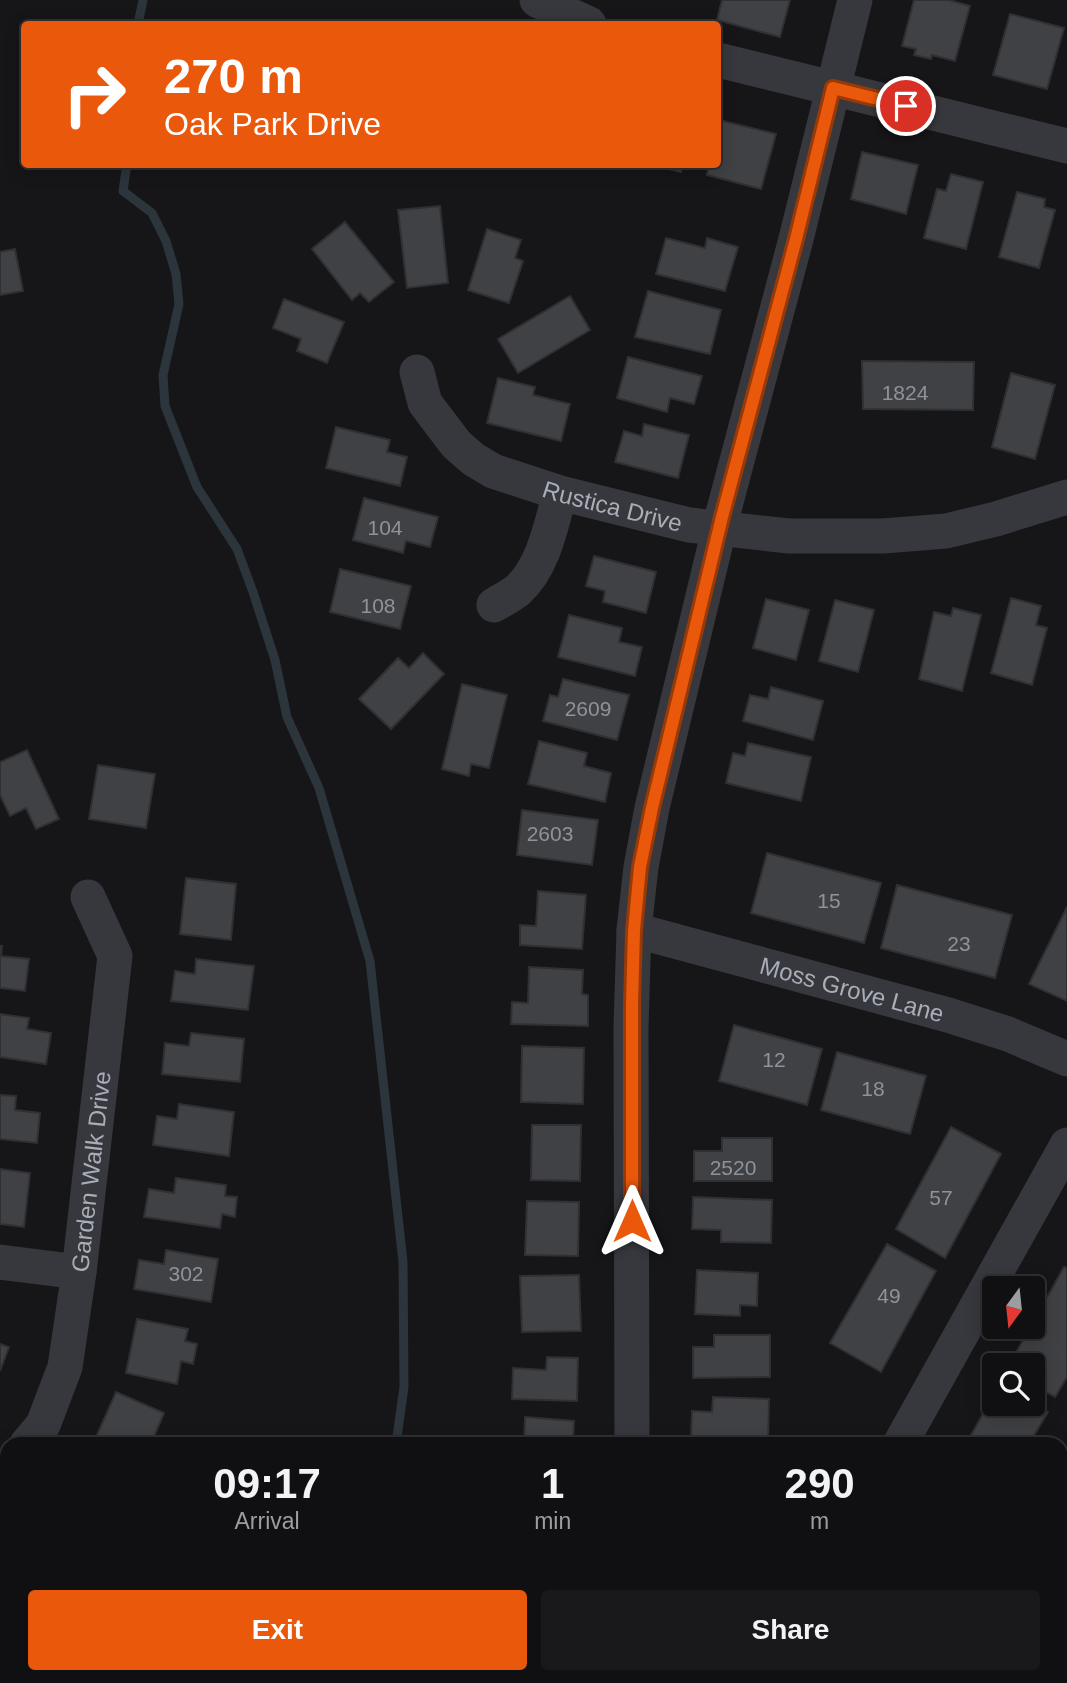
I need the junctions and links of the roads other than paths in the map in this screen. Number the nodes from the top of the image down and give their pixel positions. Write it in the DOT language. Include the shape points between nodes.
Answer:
graph roads {
  1 [pos="537,0"];
  2 [pos="855,0"];
  3 [pos="582,21"];
  4 [pos="721,61"];
  5 [pos="833,88"];
  6 [pos="1067,146"];
  7 [pos="417,372"];
  8 [pos="560,493"];
  9 [pos="1067,497"];
  10 [pos="719,529"];
  11 [pos="494,605"];
  12 [pos="88,897"];
  13 [pos="634,930"];
  14 [pos="1067,1059"];
  15 [pos="1067,1145"];
  16 [pos="0,1262"];
  17 [pos="79,1272"];
  18 [pos="33,1437"];
  19 [pos="632,1437"];
  20 [pos="904,1437"];
  1 -- 3 [label="street"];
  2 -- 5 [label="street"];
  4 -- 5 [label="street"];
  5 -- 6 [label="street"];
  5 -- 10 [label="street"];
  7 -- 8 [label="street, Rustica Drive" via="425,403 473,459 493,471"];
  8 -- 10 [label="street, Rustica Drive"];
  8 -- 11 [label="street" via="532,572 518,589"];
  9 -- 10 [label="street, Rustica Drive" via="946,531 831,537"];
  10 -- 13 [label="street" via="652,808"];
  12 -- 17 [label="street, Garden Walk Drive" via="115,956"];
  13 -- 14 [label="street, Moss Grove Lane" via="948,1015"];
  13 -- 19 [label="street"];
  15 -- 20 [label="street"];
  16 -- 17 [label="street"];
  17 -- 18 [label="street, Garden Walk Drive" via="65,1367 43,1424"];
}
